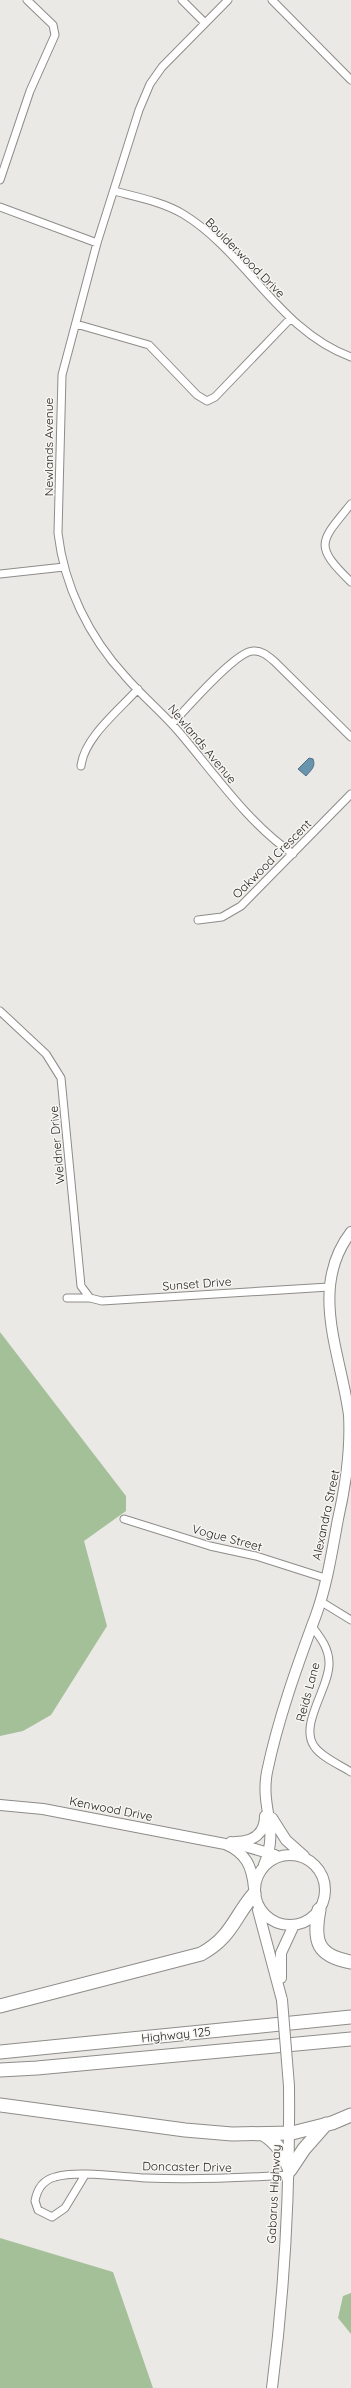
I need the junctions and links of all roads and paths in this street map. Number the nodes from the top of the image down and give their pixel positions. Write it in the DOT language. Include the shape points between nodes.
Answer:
graph roads {
  1 [pos="28,0"];
  2 [pos="182,0"];
  3 [pos="228,0"];
  4 [pos="272,0"];
  5 [pos="205,23"];
  6 [pos="351,80"];
  7 [pos="0,180"];
  8 [pos="114,191"];
  9 [pos="0,207"];
  10 [pos="98,243"];
  11 [pos="290,319"];
  12 [pos="76,324"];
  13 [pos="351,358"];
  14 [pos="351,504"];
  15 [pos="64,567"];
  16 [pos="0,574"];
  17 [pos="351,582"];
  18 [pos="138,690"];
  19 [pos="172,724"];
  20 [pos="351,737"];
  21 [pos="80,766"];
  22 [pos="351,794"];
  23 [pos="293,854"];
  24 [pos="198,920"];
  25 [pos="0,1011"];
  26 [pos="351,1232"];
  27 [pos="329,1287"];
  28 [pos="67,1298"];
  29 [pos="90,1298"];
  30 [pos="351,1465"];
  31 [pos="124,1519"];
  32 [pos="325,1578"];
  33 [pos="320,1601"];
  34 [pos="351,1620"];
  35 [pos="311,1625"];
  36 [pos="351,1772"];
  37 [pos="266,1802"];
  38 [pos="0,1805"];
  39 [pos="217,1842"];
  40 [pos="230,1842"];
  41 [pos="269,1855"];
  42 [pos="280,1856"];
  43 [pos="310,1861"];
  44 [pos="264,1865"];
  45 [pos="255,1894"];
  46 [pos="319,1910"];
  47 [pos="294,1925"];
  48 [pos="351,1962"];
  49 [pos="282,2000"];
  50 [pos="0,2006"];
  51 [pos="351,2017"];
  52 [pos="351,2040"];
  53 [pos="0,2052"];
  54 [pos="0,2070"];
  55 [pos="0,2105"];
  56 [pos="351,2114"];
  57 [pos="326,2124"];
  58 [pos="263,2134"];
  59 [pos="289,2134"];
  60 [pos="290,2172"];
  61 [pos="85,2175"];
  62 [pos="272,2388"];
  1 -- 7 [label="street" via="51,23 55,35 30,91"];
  2 -- 5 [label="street"];
  3 -- 5 [label="street, Newlands Avenue"];
  4 -- 6 [label="street"];
  5 -- 8 [label="street, Newlands Avenue" via="162,67 150,84 139,110"];
  8 -- 10 [label="street, Newlands Avenue"];
  8 -- 11 [label="street, Boulderwood Drive" via="153,202 189,218 213,238"];
  9 -- 10 [label="street"];
  10 -- 12 [label="street, Newlands Avenue"];
  11 -- 12 [label="street" via="215,397 207,401 197,395 146,344"];
  11 -- 13 [label="street, Boulderwood Drive" via="323,344"];
  12 -- 15 [label="street, Newlands Avenue" via="66,358 61,390 58,533"];
  14 -- 17 [label="street" via="325,538 324,546 328,558"];
  15 -- 16 [label="street"];
  15 -- 18 [label="street, Newlands Avenue" via="75,599 93,633 113,663"];
  18 -- 19 [label="street, Newlands Avenue"];
  18 -- 21 [label="street" via="92,739 84,751"];
  19 -- 20 [label="street" via="233,661 253,650 274,661"];
  19 -- 23 [label="street, Newlands Avenue" via="222,786"];
  22 -- 23 [label="street, Oakwood Crescent"];
  23 -- 24 [label="street, Oakwood Crescent" via="235,911"];
  25 -- 29 [label="street, Weidner Drive" via="46,1054 61,1078 81,1286"];
  26 -- 27 [label="main road, Alexandra Street" via="334,1261"];
  27 -- 29 [label="street, Sunset Drive" via="102,1301"];
  27 -- 30 [label="main road, Alexandra Street" via="331,1324 349,1416"];
  28 -- 29 [label="street, Sunset Drive"];
  30 -- 32 [label="main road, Alexandra Street"];
  31 -- 32 [label="street, Vogue Street"];
  32 -- 33 [label="main road, Alexandra Street"];
  33 -- 34 [label="street"];
  33 -- 35 [label="main road, Alexandra Street"];
  35 -- 36 [label="street, Reids Lane" via="323,1641 329,1663 310,1724 311,1740 317,1750"];
  35 -- 37 [label="main road, Alexandra Street" via="268,1767"];
  37 -- 40 [label="main road" via="262,1831 247,1841"];
  37 -- 41 [label="main road, Alexandra Street" via="272,1837"];
  37 -- 43 [label="main road, Alexandra Street" via="286,1840"];
  38 -- 39 [label="main road, Kenwood Drive" via="43,1810"];
  39 -- 40 [label="main road, Kenwood Drive"];
  39 -- 45 [label="main road, Kenwood Drive" via="233,1848 246,1858 253,1871"];
  40 -- 41 [label="main road, Kenwood Drive"];
  41 -- 42 [label="main road, Kenwood Drive"];
  41 -- 44 [label="main road, Alexandra Street"];
  42 -- 43 [label="main road" via="293,1855"];
  42 -- 44 [label="main road"];
  43 -- 46 [label="main road" via="319,1870 324,1881 325,1893"];
  44 -- 45 [label="main road" via="257,1876"];
  45 -- 47 [label="main road" via="261,1911 270,1920 281,1925"];
  45 -- 49 [label="main road, Gabarus Highway"];
  45 -- 50 [label="highway" via="247,1902 231,1930 217,1944 201,1954"];
  46 -- 47 [label="main road" via="305,1922"];
  46 -- 48 [label="highway" via="316,1933 320,1947 330,1956"];
  47 -- 49 [label="main road, Gabarus Highway" via="281,1953"];
  49 -- 59 [label="main road, Gabarus Highway, bridge" via="289,2086"];
  51 -- 53 [label="highway, Highway 125"];
  52 -- 54 [label="highway, Highway 125"];
  55 -- 58 [label="highway" via="185,2130"];
  56 -- 57 [label="highway"];
  57 -- 59 [label="highway"];
  57 -- 60 [label="highway" via="304,2149"];
  58 -- 59 [label="highway"];
  58 -- 60 [label="highway" via="282,2149"];
  59 -- 60 [label="main road, Gabarus Highway"];
  60 -- 61 [label="street, Doncaster Drive" via="207,2180"];
  60 -- 62 [label="main road, Gabarus Highway" via="280,2325"];
  61 -- 61 [label="street, Doncaster Drive" via="60,2176 44,2182 36,2197 38,2210 52,2217 60,2213"];
}
